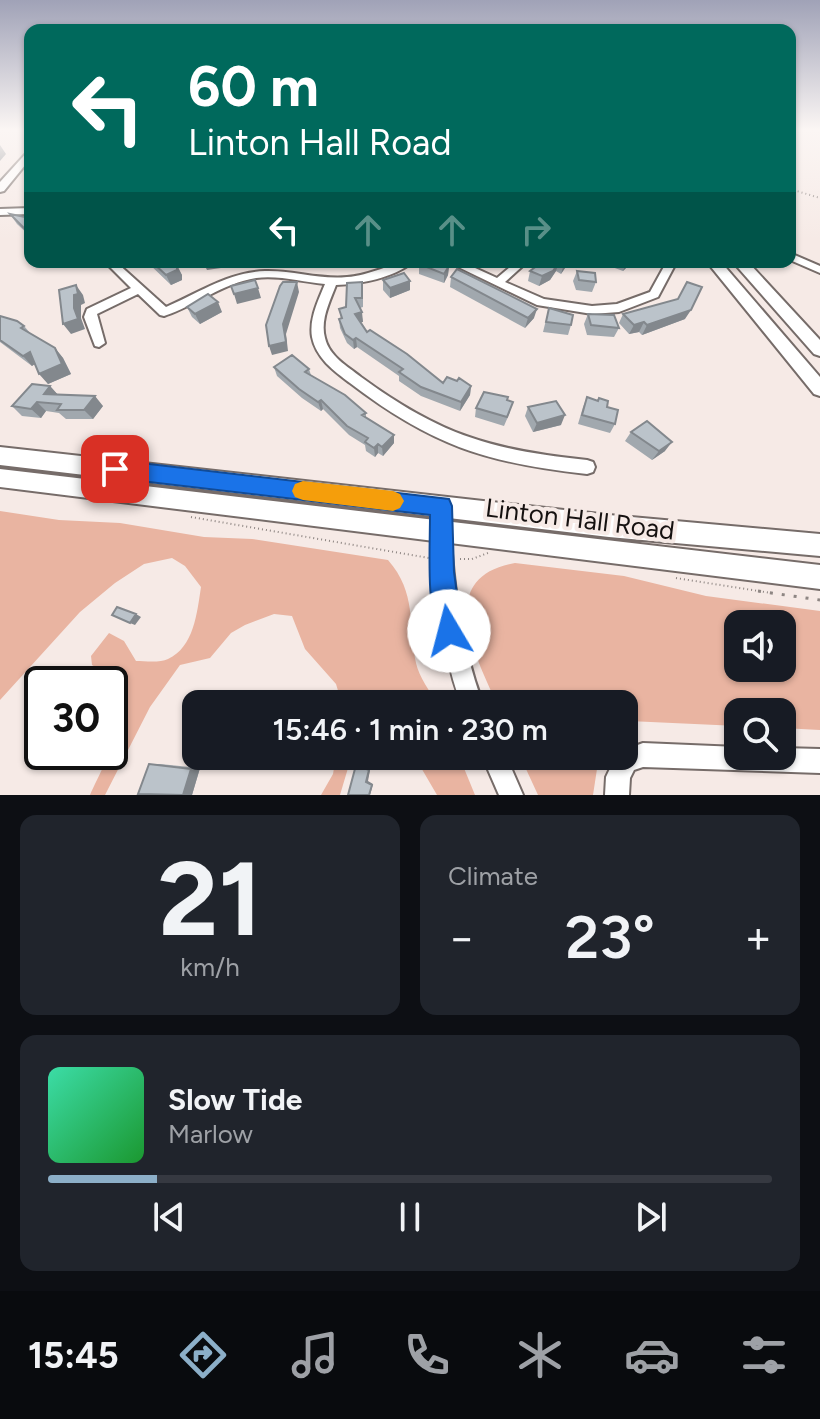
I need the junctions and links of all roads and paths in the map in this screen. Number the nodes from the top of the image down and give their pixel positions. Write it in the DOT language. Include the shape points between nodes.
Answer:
graph roads {
  1 [pos="19,166"];
  2 [pos="0,189"];
  3 [pos="796,191"];
  4 [pos="820,198"];
  5 [pos="24,211"];
  6 [pos="0,212"];
  7 [pos="796,259"];
  8 [pos="116,268"];
  9 [pos="250,268"];
  10 [pos="394,268"];
  11 [pos="466,268"];
  12 [pos="515,268"];
  13 [pos="668,268"];
  14 [pos="719,268"];
  15 [pos="745,268"];
  16 [pos="820,270"];
  17 [pos="252,276"];
  18 [pos="331,282"];
  19 [pos="498,282"];
  20 [pos="138,289"];
  21 [pos="99,343"];
  22 [pos="820,350"];
  23 [pos="820,389"];
  24 [pos="0,456"];
  25 [pos="587,467"];
  26 [pos="0,478"];
  27 [pos="441,506"];
  28 [pos="185,516"];
  29 [pos="442,531"];
  30 [pos="820,545"];
  31 [pos="414,557"];
  32 [pos="820,577"];
  33 [pos="467,690"];
  34 [pos="820,761"];
  35 [pos="500,770"];
  36 [pos="511,795"];
  37 [pos="617,795"];
  1 -- 2 [label="main road"];
  3 -- 4 [label="path"];
  5 -- 6 [label="street"];
  7 -- 16 [label="street"];
  8 -- 20 [label="street"];
  9 -- 17 [label="street"];
  10 -- 18 [label="street"];
  11 -- 19 [label="street"];
  12 -- 19 [label="street"];
  13 -- 19 [label="street" via="654,294 619,308 541,302"];
  14 -- 23 [label="main road"];
  15 -- 22 [label="main road"];
  17 -- 18 [label="street"];
  17 -- 20 [label="street" via="164,312"];
  18 -- 25 [label="street" via="319,317 318,338 326,357 390,406 477,450"];
  20 -- 21 [label="street" via="91,312"];
  24 -- 27 [label="main road, Linton Hall Road"];
  26 -- 29 [label="main road, Linton Hall Road"];
  27 -- 29 [label="street"];
  27 -- 30 [label="main road, Linton Hall Road"];
  28 -- 31 [label="path"];
  29 -- 32 [label="main road, Linton Hall Road"];
  29 -- 33 [label="street" via="446,614"];
  34 -- 37 [label="street" via="643,755 626,761"];
  35 -- 36 [label="street"];
}
